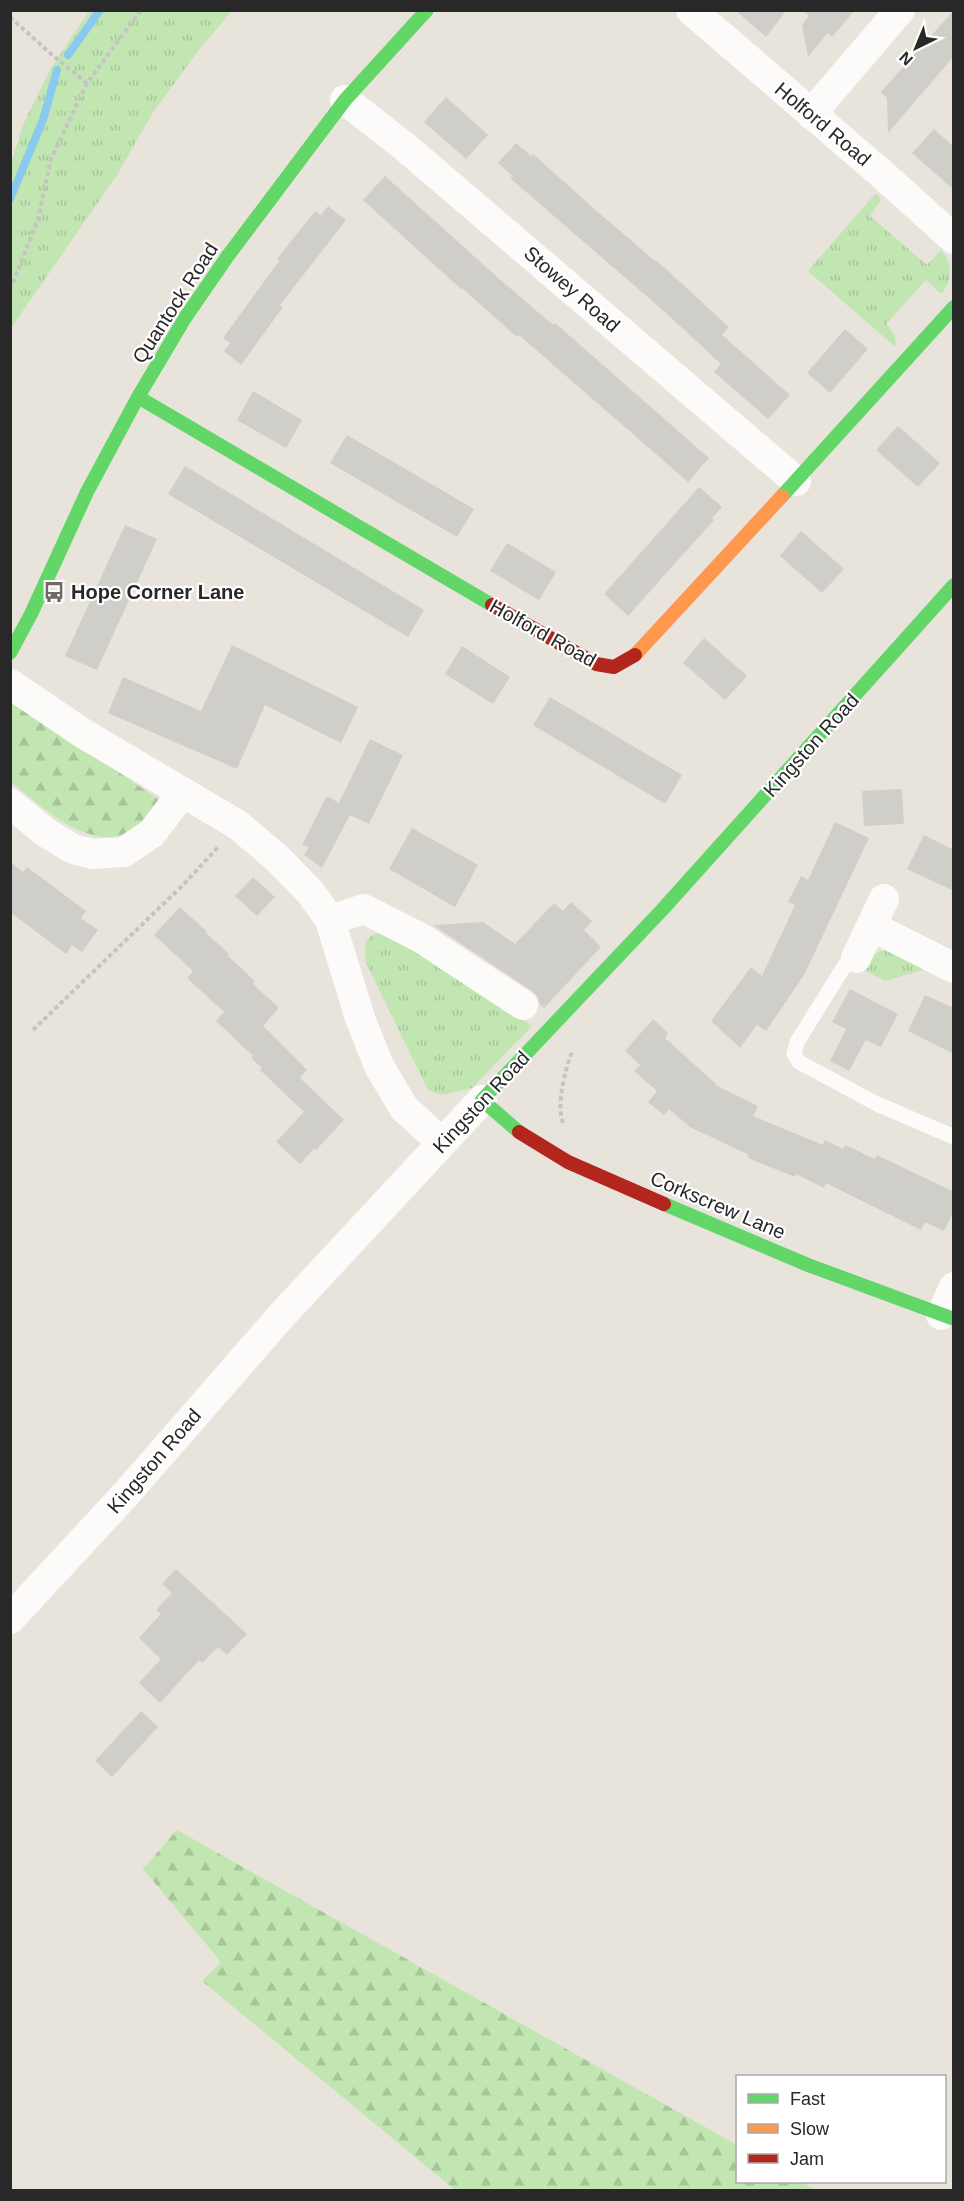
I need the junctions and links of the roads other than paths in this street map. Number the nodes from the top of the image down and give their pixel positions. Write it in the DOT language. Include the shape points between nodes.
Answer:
graph roads {
  1 [pos="427,10"];
  2 [pos="691,10"];
  3 [pos="900,10"];
  4 [pos="345,100"];
  5 [pos="811,114"];
  6 [pos="954,239"];
  7 [pos="954,307"];
  8 [pos="138,397"];
  9 [pos="796,481"];
  10 [pos="954,585"];
  11 [pos="10,653"];
  12 [pos="10,684"];
  13 [pos="183,792"];
  14 [pos="10,803"];
  15 [pos="884,899"];
  16 [pos="330,920"];
  17 [pos="871,926"];
  18 [pos="856,958"];
  19 [pos="954,968"];
  20 [pos="523,1005"];
  21 [pos="482,1100"];
  22 [pos="954,1137"];
  23 [pos="442,1143"];
  24 [pos="954,1287"];
  25 [pos="947,1317"];
  26 [pos="10,1619"];
  1 -- 4 [label="street, Quantock Road"];
  2 -- 5 [label="street, Holford Road"];
  3 -- 5 [label="street"];
  4 -- 8 [label="street, Quantock Road" via="221,266"];
  4 -- 9 [label="street, Stowey Road"];
  5 -- 6 [label="street, Holford Road"];
  7 -- 9 [label="street, Holford Road"];
  8 -- 9 [label="street, Holford Road" via="567,649 596,664 614,667 633,658"];
  8 -- 11 [label="street, Quantock Road" via="87,492"];
  10 -- 21 [label="street, Kingston Road" via="779,781"];
  12 -- 13 [label="street" via="84,734"];
  13 -- 14 [label="street" via="152,833 124,852 93,854 73,849 45,832"];
  13 -- 16 [label="street" via="238,825 278,859 311,893"];
  15 -- 17 [label="street"];
  16 -- 20 [label="street" via="364,909 421,938"];
  16 -- 23 [label="street" via="379,1066 404,1108"];
  17 -- 18 [label="street"];
  17 -- 19 [label="street"];
  18 -- 22 [label="lane" via="845,965 797,1042 794,1054 800,1062 877,1104"];
  21 -- 23 [label="street, Kingston Road"];
  21 -- 25 [label="street, Corkscrew Lane" via="528,1140 586,1170 797,1260"];
  23 -- 26 [label="street, Kingston Road" via="282,1314 125,1495"];
  24 -- 25 [label="street"];
}
